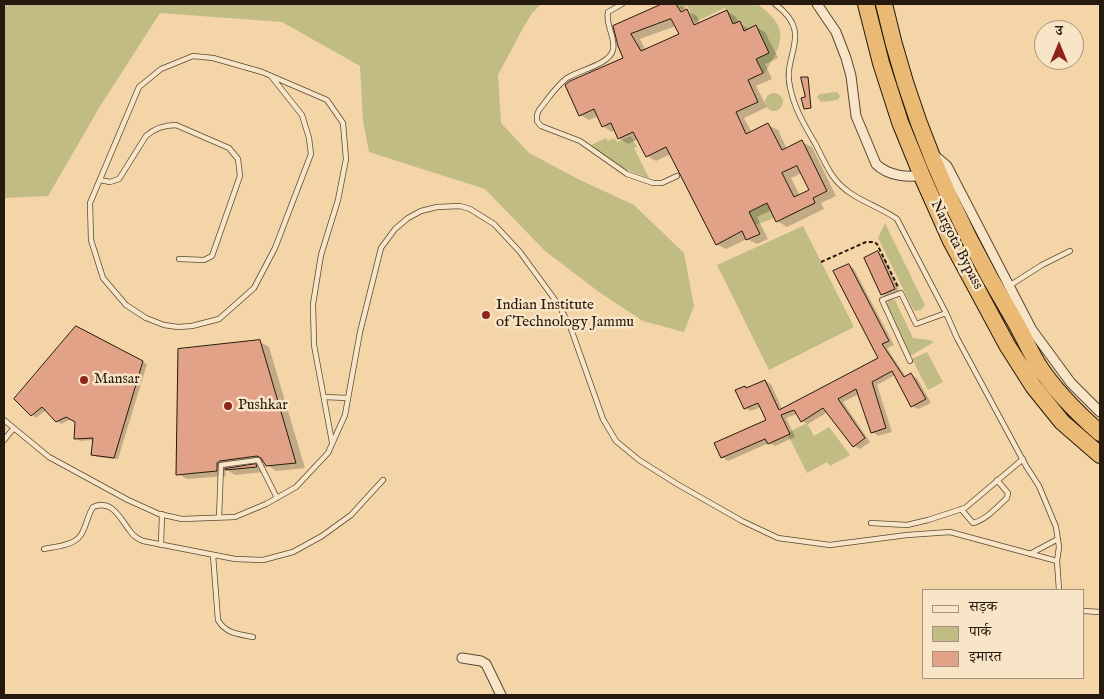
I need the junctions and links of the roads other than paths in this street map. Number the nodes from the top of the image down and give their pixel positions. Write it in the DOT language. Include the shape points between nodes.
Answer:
graph roads {
  1 [pos="622,4"];
  2 [pos="774,4"];
  3 [pos="817,4"];
  4 [pos="866,4"];
  5 [pos="884,4"];
  6 [pos="271,76"];
  7 [pos="921,146"];
  8 [pos="929,174"];
  9 [pos="676,176"];
  10 [pos="100,180"];
  11 [pos="1070,251"];
  12 [pos="180,259"];
  13 [pos="1009,286"];
  14 [pos="946,313"];
  15 [pos="910,361"];
  16 [pos="324,397"];
  17 [pos="348,398"];
  18 [pos="1100,412"];
  19 [pos="4,420"];
  20 [pos="13,429"];
  21 [pos="1100,433"];
  22 [pos="4,440"];
  23 [pos="333,444"];
  24 [pos="1100,455"];
  25 [pos="1022,459"];
  26 [pos="383,480"];
  27 [pos="997,480"];
  28 [pos="277,498"];
  29 [pos="961,509"];
  30 [pos="162,514"];
  31 [pos="219,518"];
  32 [pos="871,523"];
  33 [pos="1058,539"];
  34 [pos="161,545"];
  35 [pos="44,549"];
  36 [pos="1030,554"];
  37 [pos="213,555"];
  38 [pos="1057,561"];
  39 [pos="1060,589"];
  40 [pos="1084,611"];
  41 [pos="1100,612"];
  42 [pos="253,637"];
  43 [pos="462,658"];
  44 [pos="501,695"];
  1 -- 9 [label="lane" via="608,12 607,17 613,52 608,58 562,82 539,110 538,121 549,130 580,141 627,174 653,183 662,183"];
  2 -- 14 [label="lane" via="783,10 795,32 796,44 788,76 797,112 832,176 854,196 897,220"];
  3 -- 8 [label="street" via="836,32 846,58 856,116 876,164 880,169 895,174"];
  4 -- 7 [label="highway, Nargota Bypass" via="890,91"];
  5 -- 7 [label="highway, Nargota Bypass"];
  6 -- 10 [label="lane" via="213,58 193,56 162,69 139,87"];
  6 -- 10 [label="lane" via="302,115 311,154 275,248 254,288 219,319 192,326 164,325 126,306 116,295 103,278 91,240 90,203"];
  6 -- 16 [label="lane" via="327,100 343,123 346,160 321,255 313,304 314,345"];
  7 -- 8 [label="highway, Nargota Bypass"];
  7 -- 13 [label="street" via="947,166"];
  8 -- 21 [label="highway, Nargota Bypass" via="1037,364 1067,402"];
  8 -- 24 [label="highway, Nargota Bypass" via="951,241 1020,366 1062,422"];
  10 -- 12 [label="lane" via="110,182 119,179 146,136 168,125 176,125 229,148 238,159 240,176 212,256 204,260"];
  11 -- 13 [label="lane"];
  13 -- 18 [label="street" via="1032,330 1071,383"];
  14 -- 15 [label="lane" via="916,324 901,292 882,300"];
  14 -- 25 [label="lane"];
  16 -- 17 [label="lane"];
  16 -- 23 [label="lane"];
  17 -- 23 [label="lane"];
  17 -- 36 [label="lane" via="381,248 394,229 421,211 460,206 494,224 520,252 558,304 570,326 603,419 616,441 677,484 778,538 830,544 950,532"];
  19 -- 20 [label="lane"];
  20 -- 22 [label="lane"];
  20 -- 30 [label="lane" via="48,457 128,500"];
  23 -- 28 [label="lane" via="296,488"];
  25 -- 27 [label="lane"];
  25 -- 33 [label="lane" via="1044,498"];
  26 -- 37 [label="lane" via="351,515 294,552 263,560"];
  27 -- 29 [label="lane"];
  27 -- 29 [label="lane" via="1008,493 1007,498 989,515 973,523"];
  28 -- 31 [label="lane" via="235,517"];
  28 -- 31 [label="lane" via="258,460 221,465"];
  29 -- 32 [label="lane" via="907,525"];
  30 -- 31 [label="lane" via="182,519"];
  30 -- 34 [label="lane"];
  33 -- 36 [label="lane"];
  33 -- 38 [label="lane"];
  34 -- 35 [label="lane" via="135,537 114,510 103,505 93,507 77,540"];
  34 -- 37 [label="lane"];
  36 -- 38 [label="lane"];
  37 -- 42 [label="lane" via="218,620 231,632"];
  38 -- 39 [label="lane"];
  40 -- 41 [label="lane"];
  43 -- 44 [label="street" via="486,664"];
}
